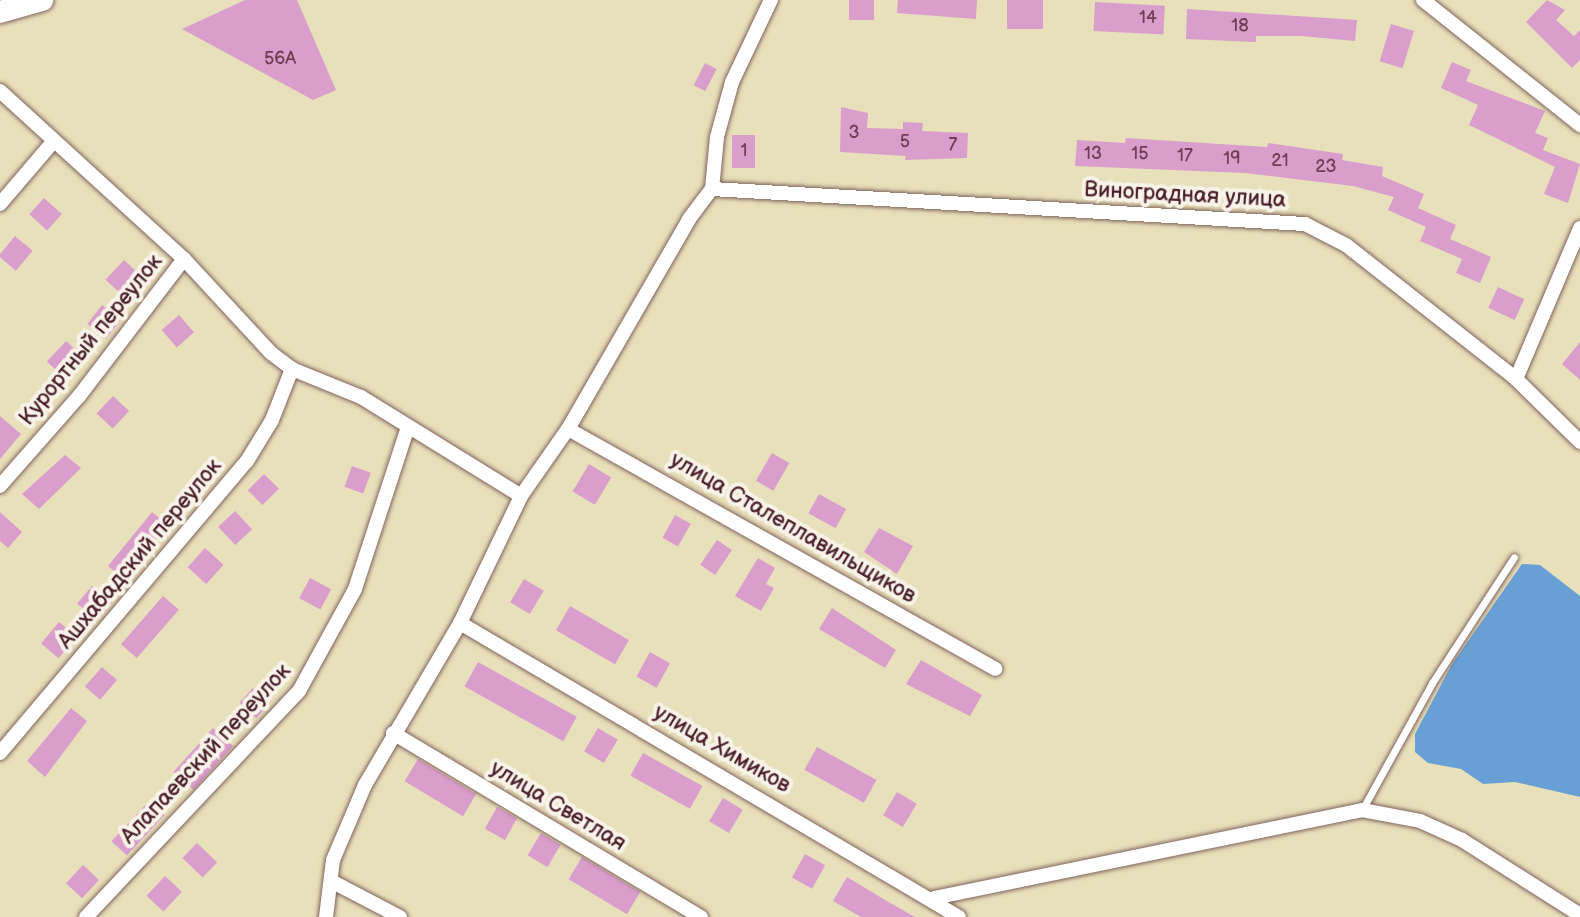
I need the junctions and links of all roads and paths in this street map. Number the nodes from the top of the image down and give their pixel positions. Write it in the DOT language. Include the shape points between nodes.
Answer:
graph roads {
  1 [pos="42,0"];
  2 [pos="771,0"];
  3 [pos="1423,0"];
  4 [pos="0,12"];
  5 [pos="0,91"];
  6 [pos="1580,125"];
  7 [pos="53,142"];
  8 [pos="712,189"];
  9 [pos="0,204"];
  10 [pos="1580,228"];
  11 [pos="184,259"];
  12 [pos="292,369"];
  13 [pos="1516,379"];
  14 [pos="568,429"];
  15 [pos="407,430"];
  16 [pos="1580,442"];
  17 [pos="0,486"];
  18 [pos="521,496"];
  19 [pos="1514,557"];
  20 [pos="460,623"];
  21 [pos="995,669"];
  22 [pos="393,733"];
  23 [pos="0,753"];
  24 [pos="1362,810"];
  25 [pos="331,881"];
  26 [pos="934,898"];
  27 [pos="383,911"];
  28 [pos="1580,915"];
  29 [pos="86,917"];
  30 [pos="326,917"];
  31 [pos="400,917"];
  32 [pos="701,917"];
  33 [pos="959,917"];
  1 -- 4 [label="main road"];
  2 -- 8 [label="street" via="732,82 717,137"];
  3 -- 6 [label="street"];
  5 -- 7 [label="street"];
  7 -- 9 [label="street"];
  7 -- 11 [label="street"];
  8 -- 13 [label="street, Виноградная улица" via="1305,224 1346,245"];
  8 -- 14 [label="street" via="689,219"];
  10 -- 13 [label="street"];
  11 -- 12 [label="street"];
  11 -- 17 [label="street, Курортный переулок" via="80,395"];
  12 -- 15 [label="street" via="361,397"];
  12 -- 23 [label="street, Ашхабадский переулок" via="272,420 247,461"];
  13 -- 16 [label="street, Виноградная улица"];
  14 -- 18 [label="street"];
  14 -- 21 [label="street, улица Сталеплавильщиков"];
  15 -- 18 [label="street"];
  15 -- 29 [label="street, Алапаевский переулок" via="355,589 299,691"];
  18 -- 20 [label="street"];
  19 -- 24 [label="lane" via="1432,683"];
  20 -- 22 [label="street"];
  20 -- 26 [label="street, улица Химиков"];
  22 -- 25 [label="street" via="341,834"];
  22 -- 32 [label="street, улица Светлая"];
  24 -- 26 [label="street"];
  24 -- 28 [label="street" via="1420,821 1462,840"];
  25 -- 27 [label="street"];
  25 -- 30 [label="street"];
  26 -- 33 [label="street, улица Химиков"];
  27 -- 31 [label="street"];
}
